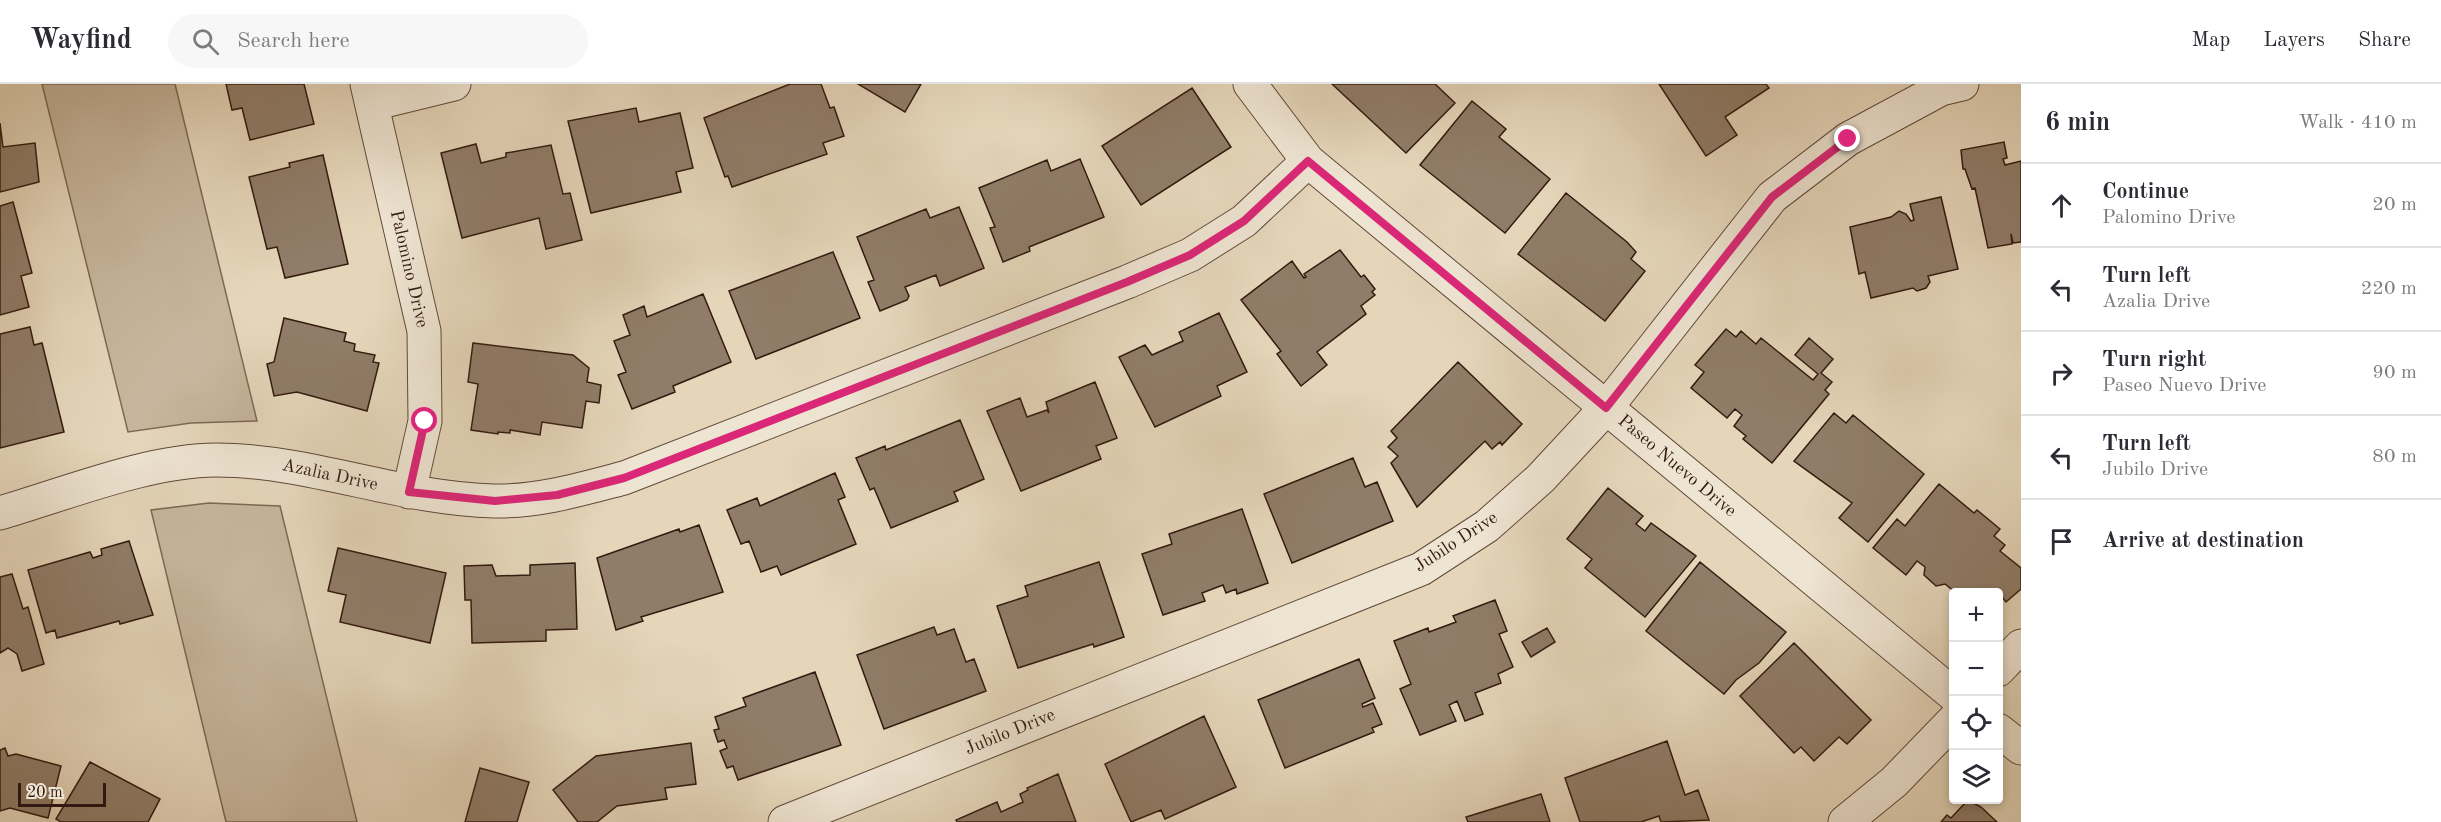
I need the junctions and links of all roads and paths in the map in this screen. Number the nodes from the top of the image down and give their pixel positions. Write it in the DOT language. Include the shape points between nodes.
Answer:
graph roads {
  1 [pos="454,84"];
  2 [pos="1250,84"];
  3 [pos="1962,84"];
  4 [pos="369,94"];
  5 [pos="1308,161"];
  6 [pos="1606,408"];
  7 [pos="409,492"];
  8 [pos="0,513"];
  9 [pos="2021,646"];
  10 [pos="2003,665"];
  11 [pos="1949,692"];
  12 [pos="1949,724"];
  13 [pos="2003,734"];
  14 [pos="2021,748"];
  15 [pos="785,822"];
  16 [pos="1845,822"];
  1 -- 4 [label="street"];
  2 -- 5 [label="street, Paseo Nuevo Drive"];
  3 -- 6 [label="street, Jubilo Drive" via="1941,89 1848,139 1772,197"];
  4 -- 7 [label="street, Palomino Drive" via="424,331 425,421"];
  5 -- 6 [label="street, Paseo Nuevo Drive"];
  5 -- 7 [label="street, Azalia Drive" via="1244,221 1190,255 624,478 557,495 495,501"];
  6 -- 11 [label="street, Paseo Nuevo Drive"];
  6 -- 15 [label="street, Jubilo Drive" via="1540,479 1486,526 1421,568"];
  7 -- 8 [label="street, Azalia Drive" via="271,463 214,460 150,469"];
  9 -- 10 [label="street"];
  12 -- 16 [label="street" via="1894,782"];
  13 -- 14 [label="street"];
}
